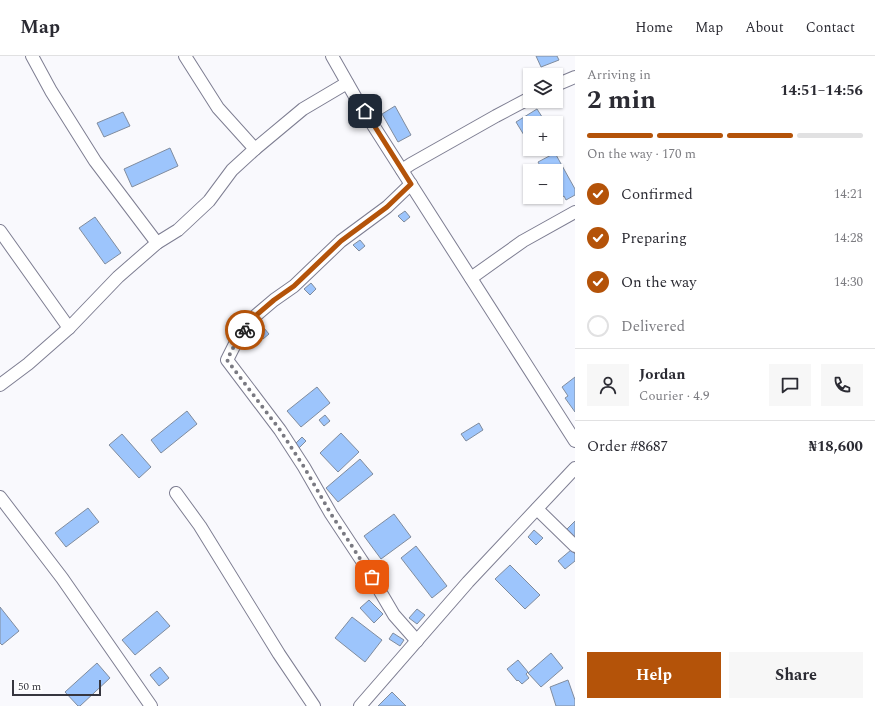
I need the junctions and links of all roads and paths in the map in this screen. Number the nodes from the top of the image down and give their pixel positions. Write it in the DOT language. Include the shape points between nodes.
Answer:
graph roads {
  1 [pos="32,56"];
  2 [pos="185,56"];
  3 [pos="332,56"];
  4 [pos="575,77"];
  5 [pos="563,82"];
  6 [pos="347,83"];
  7 [pos="523,102"];
  8 [pos="255,149"];
  9 [pos="402,170"];
  10 [pos="411,184"];
  11 [pos="575,212"];
  12 [pos="0,230"];
  13 [pos="157,243"];
  14 [pos="470,278"];
  15 [pos="69,328"];
  16 [pos="0,385"];
  17 [pos="575,441"];
  18 [pos="575,468"];
  19 [pos="176,493"];
  20 [pos="0,497"];
  21 [pos="537,509"];
  22 [pos="575,546"];
  23 [pos="417,641"];
  24 [pos="151,706"];
  25 [pos="314,706"];
  26 [pos="360,706"];
  1 -- 13 [label="street" via="95,161"];
  2 -- 8 [label="street" via="218,108"];
  3 -- 6 [label="street"];
  4 -- 5 [label="street"];
  6 -- 8 [label="street" via="303,109"];
  6 -- 9 [label="street"];
  7 -- 9 [label="street"];
  8 -- 13 [label="street" via="232,170 209,201 178,230"];
  9 -- 10 [label="street"];
  10 -- 14 [label="street"];
  10 -- 23 [label="street" via="387,207 341,241 294,286 254,317 227,360 280,430 394,615"];
  11 -- 14 [label="street" via="523,241"];
  12 -- 15 [label="street"];
  13 -- 15 [label="street" via="118,277"];
  14 -- 17 [label="street"];
  15 -- 16 [label="street"];
  18 -- 21 [label="street"];
  19 -- 25 [label="street" via="200,526"];
  20 -- 24 [label="street" via="62,578"];
  21 -- 22 [label="street"];
  21 -- 23 [label="street"];
  23 -- 26 [label="street"];
}
